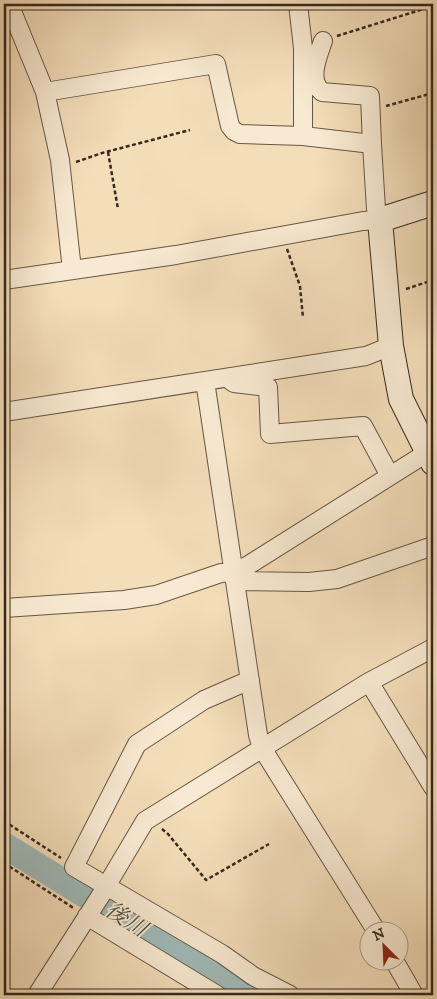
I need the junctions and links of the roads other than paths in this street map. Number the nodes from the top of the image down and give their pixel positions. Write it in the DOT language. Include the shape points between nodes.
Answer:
graph roads {
  1 [pos="9,4"];
  2 [pos="298,4"];
  3 [pos="4,6"];
  4 [pos="323,41"];
  5 [pos="45,92"];
  6 [pos="303,136"];
  7 [pos="372,144"];
  8 [pos="433,203"];
  9 [pos="380,220"];
  10 [pos="72,270"];
  11 [pos="4,280"];
  12 [pos="391,346"];
  13 [pos="226,377"];
  14 [pos="205,381"];
  15 [pos="4,412"];
  16 [pos="431,455"];
  17 [pos="390,476"];
  18 [pos="430,547"];
  19 [pos="235,576"];
  20 [pos="4,608"];
  21 [pos="433,648"];
  22 [pos="250,680"];
  23 [pos="368,682"];
  24 [pos="262,748"];
  25 [pos="433,788"];
  26 [pos="96,901"];
  27 [pos="371,922"];
  28 [pos="401,972"];
  29 [pos="37,995"];
  30 [pos="216,995"];
  31 [pos="290,995"];
  32 [pos="414,995"];
  1 -- 3 [label="street"];
  1 -- 5 [label="street"];
  2 -- 6 [label="street" via="303,48"];
  4 -- 7 [label="street" via="315,64 316,88 322,92 370,96"];
  5 -- 6 [label="street" via="216,64 230,126 234,131 240,134"];
  5 -- 10 [label="street" via="60,166"];
  6 -- 7 [label="street"];
  7 -- 9 [label="street" via="376,209"];
  8 -- 9 [label="street"];
  9 -- 10 [label="street"];
  9 -- 12 [label="street"];
  10 -- 11 [label="street"];
  12 -- 13 [label="street" via="366,356"];
  12 -- 16 [label="street" via="401,399"];
  13 -- 14 [label="street"];
  13 -- 17 [label="street" via="234,383 268,387 270,434 363,426"];
  14 -- 15 [label="street"];
  14 -- 19 [label="street"];
  16 -- 17 [label="street"];
  17 -- 19 [label="street"];
  18 -- 19 [label="street" via="337,579 309,582"];
  19 -- 20 [label="street" via="221,573 148,596 124,600"];
  19 -- 22 [label="street"];
  21 -- 23 [label="street"];
  22 -- 24 [label="street"];
  22 -- 26 [label="street" via="204,700 137,744 74,867"];
  23 -- 24 [label="street"];
  23 -- 25 [label="street"];
  24 -- 26 [label="street" via="145,821"];
  24 -- 27 [label="street"];
  26 -- 29 [label="street"];
  26 -- 30 [label="street"];
  26 -- 31 [label="street" via="222,954 253,976"];
  28 -- 32 [label="street"];
}
